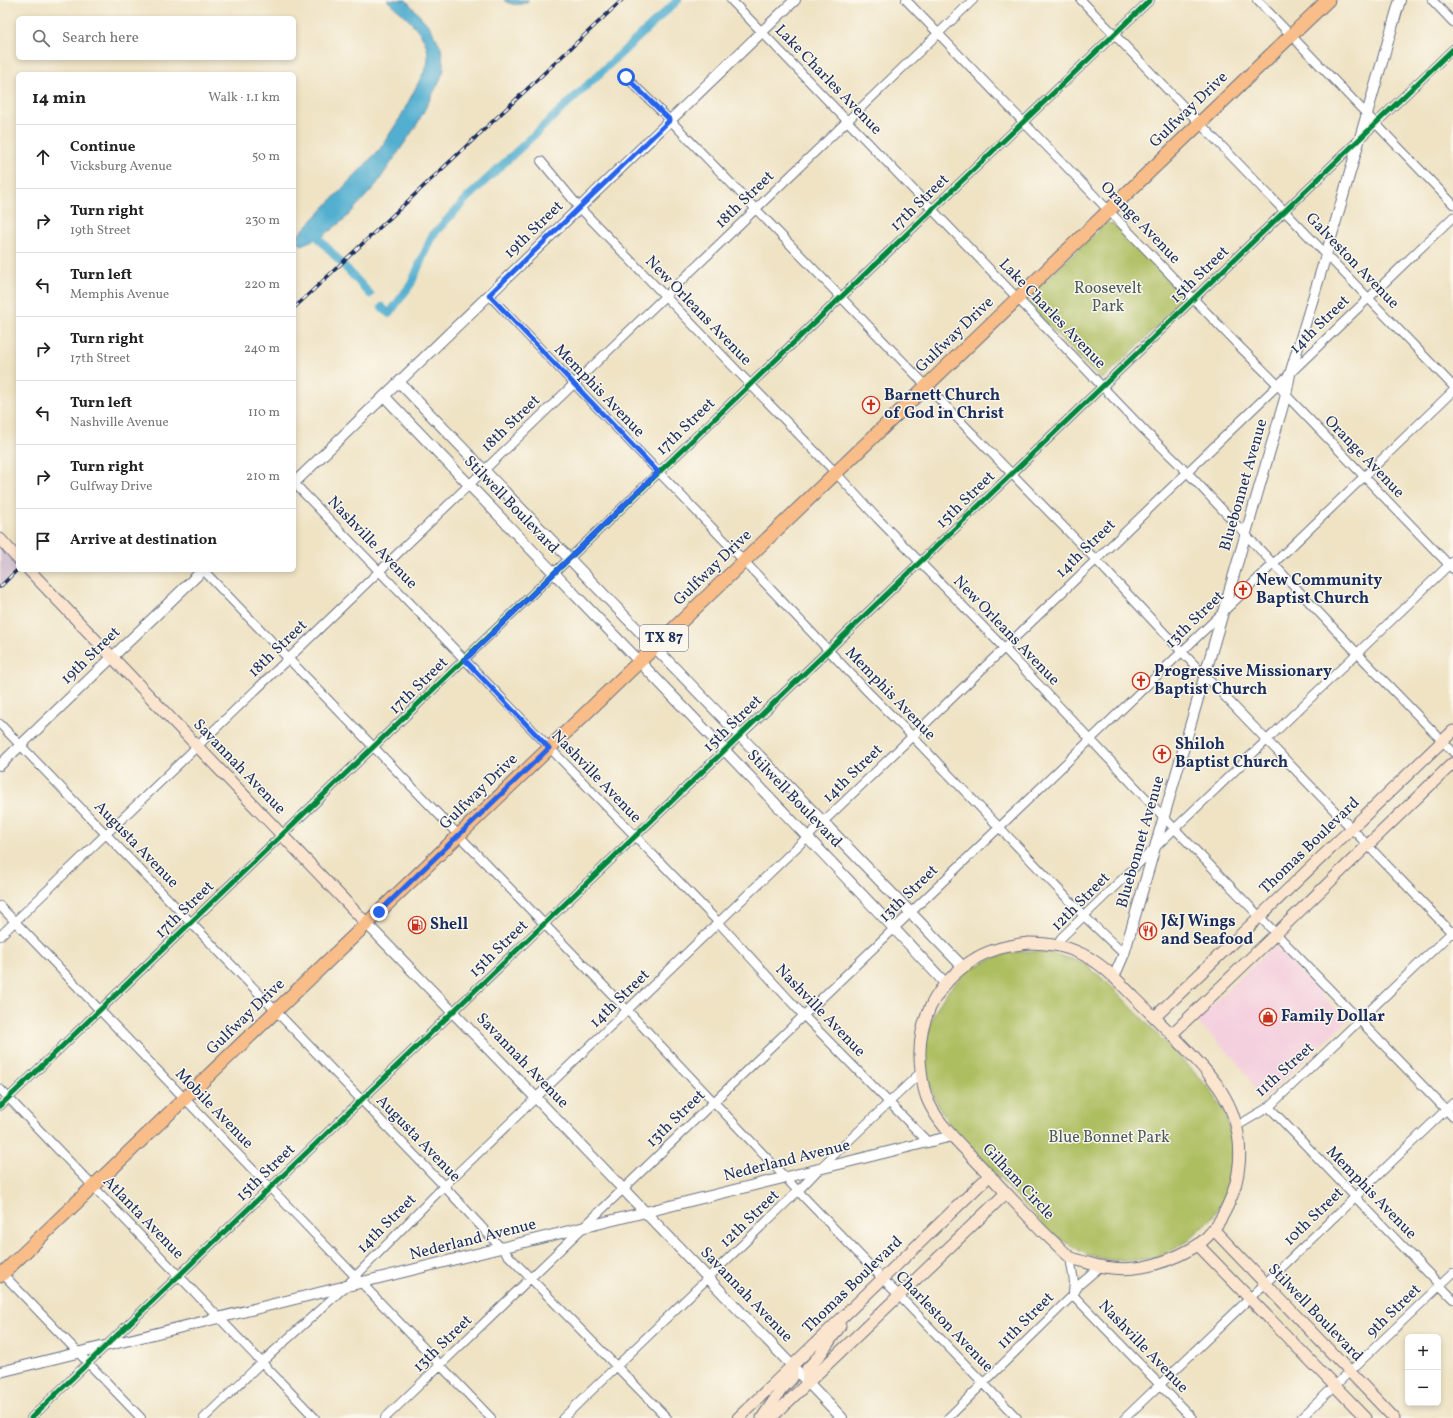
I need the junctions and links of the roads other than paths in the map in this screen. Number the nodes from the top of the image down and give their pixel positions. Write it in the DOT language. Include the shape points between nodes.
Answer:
graph roads {
  1 [pos="731,0"];
  2 [pos="795,0"];
  3 [pos="906,0"];
  4 [pos="973,0"];
  5 [pos="1081,0"];
  6 [pos="1150,0"];
  7 [pos="1258,0"];
  8 [pos="1328,0"];
  9 [pos="1400,0"];
  10 [pos="1432,0"];
  11 [pos="1453,22"];
  12 [pos="762,32"];
  13 [pos="939,33"];
  14 [pos="1114,34"];
  15 [pos="1292,35"];
  16 [pos="1453,49"];
  17 [pos="626,77"];
  18 [pos="1367,115"];
  19 [pos="670,120"];
  20 [pos="848,121"];
  21 [pos="1023,122"];
  22 [pos="1200,123"];
  23 [pos="1376,124"];
  24 [pos="1360,139"];
  25 [pos="541,162"];
  26 [pos="1453,204"];
  27 [pos="579,207"];
  28 [pos="756,209"];
  29 [pos="932,209"];
  30 [pos="1109,210"];
  31 [pos="1285,211"];
  32 [pos="1453,217"];
  33 [pos="1326,254"];
  34 [pos="489,295"];
  35 [pos="664,296"];
  36 [pos="840,297"];
  37 [pos="1018,298"];
  38 [pos="1369,298"];
  39 [pos="1193,299"];
  40 [pos="1290,374"];
  41 [pos="399,382"];
  42 [pos="573,384"];
  43 [pos="750,384"];
  44 [pos="1278,385"];
  45 [pos="926,386"];
  46 [pos="1102,386"];
  47 [pos="1453,386"];
  48 [pos="1453,391"];
  49 [pos="1286,395"];
  50 [pos="384,396"];
  51 [pos="483,470"];
  52 [pos="658,472"];
  53 [pos="1187,472"];
  54 [pos="836,473"];
  55 [pos="1012,474"];
  56 [pos="1364,477"];
  57 [pos="296,481"];
  58 [pos="296,485"];
  59 [pos="469,485"];
  60 [pos="1245,535"];
  61 [pos="0,539"];
  62 [pos="16,557"];
  63 [pos="569,559"];
  64 [pos="1096,560"];
  65 [pos="744,561"];
  66 [pos="920,562"];
  67 [pos="1273,564"];
  68 [pos="1452,566"];
  69 [pos="380,571"];
  70 [pos="31,572"];
  71 [pos="201,572"];
  72 [pos="205,572"];
  73 [pos="554,574"];
  74 [pos="1223,612"];
  75 [pos="654,648"];
  76 [pos="1004,648"];
  77 [pos="828,650"];
  78 [pos="1182,652"];
  79 [pos="1358,654"];
  80 [pos="112,657"];
  81 [pos="288,658"];
  82 [pos="465,660"];
  83 [pos="639,662"];
  84 [pos="1205,675"];
  85 [pos="0,724"];
  86 [pos="1453,731"];
  87 [pos="739,736"];
  88 [pos="912,736"];
  89 [pos="1090,740"];
  90 [pos="1267,741"];
  91 [pos="1443,741"];
  92 [pos="20,745"];
  93 [pos="197,746"];
  94 [pos="373,747"];
  95 [pos="549,748"];
  96 [pos="724,751"];
  97 [pos="1453,752"];
  98 [pos="1453,763"];
  99 [pos="0,765"];
  100 [pos="1164,816"];
  101 [pos="823,822"];
  102 [pos="999,827"];
  103 [pos="1352,828"];
  104 [pos="1175,829"];
  105 [pos="106,834"];
  106 [pos="282,835"];
  107 [pos="458,836"];
  108 [pos="808,836"];
  109 [pos="634,837"];
  110 [pos="1368,845"];
  111 [pos="1154,849"];
  112 [pos="0,906"];
  113 [pos="910,913"];
  114 [pos="1084,916"];
  115 [pos="1260,916"];
  116 [pos="15,922"];
  117 [pos="191,923"];
  118 [pos="719,923"];
  119 [pos="367,924"];
  120 [pos="544,924"];
  121 [pos="894,928"];
  122 [pos="1453,932"];
  123 [pos="1276,933"];
  124 [pos="0,936"];
  125 [pos="1058,946"];
  126 [pos="1124,954"];
  127 [pos="963,967"];
  128 [pos="1114,977"];
  129 [pos="946,984"];
  130 [pos="100,1010"];
  131 [pos="276,1011"];
  132 [pos="628,1011"];
  133 [pos="452,1012"];
  134 [pos="804,1016"];
  135 [pos="1155,1017"];
  136 [pos="1360,1021"];
  137 [pos="1172,1034"];
  138 [pos="921,1072"];
  139 [pos="0,1090"];
  140 [pos="8,1098"];
  141 [pos="536,1098"];
  142 [pos="185,1099"];
  143 [pos="361,1100"];
  144 [pos="714,1102"];
  145 [pos="890,1103"];
  146 [pos="1453,1103"];
  147 [pos="0,1106"];
  148 [pos="1269,1107"];
  149 [pos="1446,1110"];
  150 [pos="1453,1117"];
  151 [pos="1237,1126"];
  152 [pos="952,1136"];
  153 [pos="928,1142"];
  154 [pos="820,1168"];
  155 [pos="785,1176"];
  156 [pos="990,1176"];
  157 [pos="444,1186"];
  158 [pos="93,1187"];
  159 [pos="270,1188"];
  160 [pos="623,1190"];
  161 [pos="798,1191"];
  162 [pos="1006,1193"];
  163 [pos="1355,1197"];
  164 [pos="645,1213"];
  165 [pos="583,1227"];
  166 [pos="1213,1229"];
  167 [pos="1198,1245"];
  168 [pos="501,1248"];
  169 [pos="1070,1257"];
  170 [pos="1100,1267"];
  171 [pos="1453,1273"];
  172 [pos="1,1274"];
  173 [pos="179,1275"];
  174 [pos="531,1278"];
  175 [pos="708,1278"];
  176 [pos="358,1279"];
  177 [pos="883,1279"];
  178 [pos="1265,1284"];
  179 [pos="346,1286"];
  180 [pos="1440,1286"];
  181 [pos="899,1295"];
  182 [pos="1073,1295"];
  183 [pos="1250,1298"];
  184 [pos="1453,1299"];
  185 [pos="847,1313"];
  186 [pos="219,1318"];
  187 [pos="104,1346"];
  188 [pos="78,1352"];
  189 [pos="262,1362"];
  190 [pos="88,1363"];
  191 [pos="441,1365"];
  192 [pos="617,1366"];
  193 [pos="792,1366"];
  194 [pos="0,1372"];
  195 [pos="1350,1372"];
  196 [pos="808,1383"];
  197 [pos="984,1384"];
  198 [pos="1160,1384"];
  199 [pos="1335,1386"];
  200 [pos="31,1418"];
  201 [pos="141,1418"];
  202 [pos="204,1418"];
  203 [pos="315,1418"];
  204 [pos="385,1418"];
  205 [pos="491,1418"];
  206 [pos="563,1418"];
  207 [pos="667,1418"];
  208 [pos="738,1418"];
  209 [pos="762,1418"];
  210 [pos="772,1418"];
  211 [pos="842,1418"];
  212 [pos="948,1418"];
  213 [pos="1018,1418"];
  214 [pos="1125,1418"];
  215 [pos="1192,1418"];
  216 [pos="1301,1418"];
  217 [pos="1366,1418"];
  218 [pos="1394,1418"];
  1 -- 12 [label="street, Lake Charles Avenue"];
  2 -- 12 [label="street, 19th Street"];
  3 -- 13 [label="street, Orange Avenue"];
  4 -- 13 [label="street, 18th Street"];
  5 -- 14 [label="street, Galveston Avenue"];
  6 -- 14 [label="street, 17th Street"];
  7 -- 15 [label="street"];
  8 -- 15 [label="main road, Gulfway Drive / TX 87"];
  9 -- 18 [label="street, Bluebonnet Avenue"];
  10 -- 11 [label="street"];
  12 -- 19 [label="street, 19th Street"];
  12 -- 20 [label="street, Lake Charles Avenue"];
  13 -- 20 [label="street, 18th Street"];
  13 -- 21 [label="street, Orange Avenue"];
  14 -- 21 [label="street, 17th Street"];
  14 -- 22 [label="street, Galveston Avenue"];
  15 -- 18 [label="street"];
  15 -- 22 [label="main road, Gulfway Drive / TX 87"];
  16 -- 23 [label="street, 15th Street"];
  17 -- 19 [label="street"];
  18 -- 23 [label="street"];
  18 -- 24 [label="street, Bluebonnet Avenue"];
  19 -- 27 [label="street, 19th Street"];
  19 -- 28 [label="street"];
  20 -- 28 [label="street, 18th Street"];
  20 -- 29 [label="street, Lake Charles Avenue"];
  21 -- 29 [label="street, 17th Street"];
  21 -- 30 [label="street, Orange Avenue"];
  22 -- 30 [label="main road, Gulfway Drive / TX 87"];
  22 -- 31 [label="street, Galveston Avenue"];
  23 -- 24 [label="street, 15th Street"];
  23 -- 26 [label="street"];
  24 -- 31 [label="street, 15th Street"];
  24 -- 33 [label="street, Bluebonnet Avenue"];
  25 -- 27 [label="street, New Orleans Avenue"];
  27 -- 34 [label="street, 19th Street"];
  27 -- 35 [label="street, New Orleans Avenue"];
  28 -- 35 [label="street, 18th Street"];
  28 -- 36 [label="street"];
  29 -- 36 [label="street, 17th Street"];
  29 -- 37 [label="street, Lake Charles Avenue"];
  30 -- 37 [label="main road, Gulfway Drive / TX 87"];
  30 -- 39 [label="street, Orange Avenue"];
  31 -- 33 [label="street, Galveston Avenue"];
  31 -- 39 [label="street, 15th Street"];
  32 -- 38 [label="street, 14th Street"];
  33 -- 38 [label="street, Galveston Avenue"];
  33 -- 40 [label="street, Bluebonnet Avenue"];
  34 -- 41 [label="street, 19th Street"];
  34 -- 42 [label="street, Memphis Avenue"];
  35 -- 42 [label="street, 18th Street"];
  35 -- 43 [label="street, New Orleans Avenue"];
  36 -- 43 [label="street, 17th Street"];
  36 -- 45 [label="street"];
  37 -- 45 [label="main road, Gulfway Drive / TX 87"];
  37 -- 46 [label="street, Lake Charles Avenue"];
  38 -- 40 [label="street, 14th Street"];
  38 -- 47 [label="street, Galveston Avenue"];
  39 -- 44 [label="street, Orange Avenue"];
  39 -- 46 [label="street, 15th Street"];
  40 -- 44 [label="street, 14th Street"];
  40 -- 49 [label="street, Bluebonnet Avenue"];
  41 -- 50 [label="street, 19th Street"];
  41 -- 51 [label="street, Stilwell Boulevard"];
  42 -- 51 [label="street, 18th Street"];
  42 -- 52 [label="street, Memphis Avenue"];
  43 -- 52 [label="street, 17th Street"];
  43 -- 54 [label="street, New Orleans Avenue"];
  44 -- 49 [label="street, Orange Avenue"];
  44 -- 53 [label="street, 14th Street"];
  45 -- 54 [label="main road, Gulfway Drive / TX 87"];
  45 -- 55 [label="street"];
  46 -- 53 [label="street, Lake Charles Avenue"];
  46 -- 55 [label="street, 15th Street"];
  48 -- 56 [label="street, 13th Street"];
  49 -- 56 [label="street, Orange Avenue"];
  49 -- 60 [label="street, Bluebonnet Avenue"];
  50 -- 57 [label="street, 19th Street"];
  50 -- 59 [label="street, Stilwell Boulevard"];
  51 -- 59 [label="street, 18th Street"];
  51 -- 63 [label="street, Stilwell Boulevard"];
  52 -- 63 [label="street, 17th Street"];
  52 -- 65 [label="street, Memphis Avenue"];
  53 -- 60 [label="street, Lake Charles Avenue"];
  53 -- 64 [label="street, 14th Street"];
  54 -- 65 [label="main road, Gulfway Drive / TX 87"];
  54 -- 66 [label="street, New Orleans Avenue"];
  55 -- 64 [label="street"];
  55 -- 66 [label="street, 15th Street"];
  56 -- 67 [label="street, 13th Street"];
  56 -- 68 [label="street, Orange Avenue"];
  58 -- 69 [label="street, Nashville Avenue"];
  59 -- 69 [label="street, 18th Street"];
  59 -- 73 [label="street, Stilwell Boulevard"];
  60 -- 67 [label="street, Lake Charles Avenue"];
  60 -- 74 [label="street, Bluebonnet Avenue"];
  61 -- 62 [label="main road"];
  63 -- 73 [label="street, 17th Street"];
  63 -- 75 [label="street, Stilwell Boulevard"];
  64 -- 76 [label="street, 14th Street"];
  64 -- 78 [label="street"];
  65 -- 75 [label="main road, Gulfway Drive / TX 87"];
  65 -- 77 [label="street, Memphis Avenue"];
  66 -- 76 [label="street, New Orleans Avenue"];
  66 -- 77 [label="street, 15th Street"];
  67 -- 74 [label="street, 13th Street"];
  67 -- 79 [label="street, Lake Charles Avenue"];
  68 -- 79 [label="street, 12th Street"];
  69 -- 81 [label="street, 18th Street"];
  69 -- 82 [label="street, Nashville Avenue"];
  70 -- 80 [label="main road, Savannah Avenue"];
  71 -- 80 [label="street, 19th Street"];
  72 -- 81 [label="street, Charleston Avenue"];
  73 -- 82 [label="street, 17th Street"];
  73 -- 83 [label="street, Stilwell Boulevard"];
  74 -- 78 [label="street, 13th Street"];
  74 -- 84 [label="street, Bluebonnet Avenue"];
  75 -- 83 [label="main road, Gulfway Drive / TX 87"];
  75 -- 87 [label="street, Stilwell Boulevard"];
  76 -- 88 [label="street, 14th Street"];
  76 -- 89 [label="street, New Orleans Avenue"];
  77 -- 87 [label="street, 15th Street"];
  77 -- 88 [label="street, Memphis Avenue"];
  78 -- 84 [label="street"];
  78 -- 89 [label="street, 13th Street"];
  79 -- 90 [label="street, 12th Street"];
  79 -- 91 [label="street, Lake Charles Avenue"];
  80 -- 92 [label="street, 19th Street"];
  80 -- 93 [label="main road, Savannah Avenue"];
  81 -- 93 [label="street, 18th Street"];
  81 -- 94 [label="street, Charleston Avenue"];
  82 -- 94 [label="street, 17th Street"];
  82 -- 95 [label="street, Nashville Avenue"];
  83 -- 95 [label="main road, Gulfway Drive / TX 87"];
  83 -- 96 [label="street, Stilwell Boulevard"];
  84 -- 90 [label="street"];
  84 -- 100 [label="street, Bluebonnet Avenue"];
  85 -- 92 [label="street, Augusta Avenue"];
  86 -- 91 [label="main road, Thomas Boulevard"];
  87 -- 96 [label="street, 15th Street"];
  87 -- 101 [label="street, Stilwell Boulevard"];
  88 -- 101 [label="street, 14th Street"];
  88 -- 102 [label="street, Memphis Avenue"];
  89 -- 100 [label="street, New Orleans Avenue"];
  89 -- 102 [label="street, 13th Street"];
  90 -- 103 [label="street"];
  90 -- 104 [label="street, 12th Street"];
  91 -- 97 [label="street, Lake Charles Avenue"];
  91 -- 103 [label="main road, Thomas Boulevard"];
  92 -- 99 [label="street, 19th Street"];
  92 -- 105 [label="street, Augusta Avenue"];
  93 -- 105 [label="street, 18th Street"];
  93 -- 106 [label="main road, Savannah Avenue"];
  94 -- 106 [label="street, 17th Street"];
  94 -- 107 [label="street, Charleston Avenue"];
  95 -- 107 [label="main road, Gulfway Drive / TX 87"];
  95 -- 109 [label="street, Nashville Avenue"];
  96 -- 108 [label="street, Stilwell Boulevard"];
  96 -- 109 [label="street, 15th Street"];
  98 -- 110 [label="main road"];
  100 -- 104 [label="street, New Orleans Avenue"];
  100 -- 111 [label="street, Bluebonnet Avenue"];
  101 -- 108 [label="street, 14th Street"];
  101 -- 113 [label="street, Stilwell Boulevard"];
  102 -- 113 [label="street, 13th Street"];
  102 -- 114 [label="street, Memphis Avenue"];
  103 -- 110 [label="street"];
  103 -- 115 [label="main road, Thomas Boulevard"];
  104 -- 111 [label="street, 12th Street"];
  104 -- 115 [label="street, New Orleans Avenue"];
  105 -- 116 [label="street, 18th Street"];
  105 -- 117 [label="street, Augusta Avenue"];
  106 -- 117 [label="street, 17th Street"];
  106 -- 119 [label="main road, Savannah Avenue"];
  107 -- 119 [label="main road, Gulfway Drive / TX 87"];
  107 -- 120 [label="street, Charleston Avenue"];
  108 -- 118 [label="street, 14th Street"];
  108 -- 121 [label="street, Stilwell Boulevard"];
  109 -- 118 [label="street, Nashville Avenue"];
  109 -- 120 [label="street, 15th Street"];
  110 -- 122 [label="street"];
  110 -- 123 [label="main road"];
  111 -- 114 [label="street, 12th Street"];
  111 -- 126 [label="street, Bluebonnet Avenue"];
  112 -- 116 [label="street, Mobile Avenue"];
  113 -- 121 [label="street, 13th Street"];
  113 -- 127 [label="street, Stilwell Boulevard"];
  114 -- 125 [label="street, 12th Street" via="1061,938"];
  114 -- 126 [label="street, Memphis Avenue"];
  115 -- 123 [label="street, New Orleans Avenue"];
  115 -- 135 [label="main road, Thomas Boulevard"];
  116 -- 124 [label="street, 18th Street"];
  116 -- 130 [label="street, Mobile Avenue"];
  117 -- 130 [label="street, 17th Street"];
  117 -- 131 [label="street, Augusta Avenue"];
  118 -- 132 [label="street, 14th Street"];
  118 -- 134 [label="street, Nashville Avenue"];
  119 -- 131 [label="main road, Gulfway Drive / TX 87"];
  119 -- 133 [label="street, Savannah Avenue"];
  120 -- 132 [label="street, Charleston Avenue"];
  120 -- 133 [label="street, 15th Street"];
  121 -- 129 [label="street, Stilwell Boulevard"];
  121 -- 134 [label="street, 13th Street"];
  122 -- 136 [label="street, 11th Street"];
  123 -- 136 [label="street, New Orleans Avenue"];
  123 -- 137 [label="main road"];
  125 -- 127 [label="main road, Gilham Circle" via="1044,943 1004,946 974,958"];
  125 -- 128 [label="main road, Gilham Circle" via="1081,953"];
  126 -- 128 [label="street, Bluebonnet Avenue"];
  127 -- 129 [label="main road, Gilham Circle"];
  128 -- 135 [label="main road, Gilham Circle"];
  129 -- 138 [label="main road, Gilham Circle" via="933,1001 923,1022 919,1054"];
  130 -- 140 [label="street, 17th Street"];
  130 -- 142 [label="street, Mobile Avenue"];
  131 -- 142 [label="main road, Gulfway Drive / TX 87"];
  131 -- 143 [label="street, Augusta Avenue"];
  132 -- 141 [label="street, 14th Street"];
  132 -- 144 [label="street, Charleston Avenue"];
  133 -- 141 [label="street, Savannah Avenue"];
  133 -- 143 [label="street, 15th Street"];
  134 -- 144 [label="street, 13th Street"];
  134 -- 145 [label="street, Nashville Avenue"];
  135 -- 137 [label="main road, Gilham Circle"];
  136 -- 148 [label="street, 11th Street"];
  136 -- 149 [label="street, New Orleans Avenue"];
  137 -- 151 [label="main road, Gilham Circle" via="1220,1088"];
  138 -- 145 [label="street, 12th Street"];
  138 -- 152 [label="main road, Gilham Circle" via="928,1102"];
  139 -- 140 [label="street, Atlanta Avenue"];
  140 -- 147 [label="street, 17th Street"];
  140 -- 158 [label="street, Atlanta Avenue"];
  141 -- 157 [label="street, 14th Street"];
  141 -- 160 [label="street, Savannah Avenue"];
  142 -- 158 [label="main road, Gulfway Drive / TX 87"];
  142 -- 159 [label="street, Mobile Avenue"];
  143 -- 157 [label="street, Augusta Avenue"];
  143 -- 159 [label="street, 15th Street"];
  144 -- 155 [label="street, Charleston Avenue"];
  144 -- 160 [label="street, 13th Street"];
  145 -- 153 [label="street, Nashville Avenue"];
  145 -- 154 [label="street, 12th Street"];
  146 -- 149 [label="street, 10th Street"];
  148 -- 151 [label="street, 11th Street"];
  148 -- 163 [label="street, Memphis Avenue"];
  149 -- 150 [label="street, New Orleans Avenue"];
  149 -- 163 [label="street, 10th Street"];
  151 -- 166 [label="main road, Gilham Circle" via="1240,1156 1236,1184 1225,1211"];
  152 -- 153 [label="street, Nederland Avenue"];
  152 -- 156 [label="main road, Gilham Circle"];
  153 -- 154 [label="street, Nederland Avenue"];
  154 -- 155 [label="street, Nederland Avenue"];
  154 -- 161 [label="street, 12th Street"];
  155 -- 161 [label="street, Charleston Avenue"];
  155 -- 164 [label="street, Nederland Avenue"];
  156 -- 162 [label="main road, Gilham Circle"];
  156 -- 177 [label="main road, Thomas Boulevard"];
  157 -- 168 [label="street, Augusta Avenue"];
  157 -- 176 [label="street, 14th Street"];
  158 -- 172 [label="main road, Gulfway Drive / TX 87"];
  158 -- 173 [label="street, Atlanta Avenue"];
  159 -- 173 [label="street, 15th Street"];
  159 -- 176 [label="street, Mobile Avenue"];
  160 -- 164 [label="street, Savannah Avenue"];
  160 -- 165 [label="street, 13th Street"];
  161 -- 175 [label="street, 12th Street"];
  161 -- 177 [label="street, Charleston Avenue"];
  162 -- 169 [label="main road, Gilham Circle"];
  162 -- 181 [label="main road"];
  163 -- 178 [label="street, 10th Street"];
  163 -- 180 [label="street, Memphis Avenue"];
  164 -- 165 [label="street, Nederland Avenue"];
  164 -- 175 [label="street, Savannah Avenue"];
  165 -- 168 [label="street, Nederland Avenue"];
  165 -- 174 [label="street, 13th Street"];
  166 -- 167 [label="main road, Gilham Circle"];
  166 -- 178 [label="main road, Stilwell Boulevard"];
  167 -- 170 [label="main road, Gilham Circle" via="1155,1266 1118,1269"];
  167 -- 183 [label="main road"];
  168 -- 174 [label="street, Augusta Avenue"];
  168 -- 176 [label="street, Nederland Avenue"];
  169 -- 170 [label="main road, Gilham Circle"];
  169 -- 182 [label="street, 11th Street" via="1074,1282"];
  170 -- 182 [label="street, 11th Street" via="1079,1285"];
  171 -- 180 [label="street, 9th Street"];
  172 -- 188 [label="street"];
  173 -- 186 [label="street, Atlanta Avenue"];
  173 -- 187 [label="street, 15th Street"];
  174 -- 191 [label="street, 13th Street"];
  174 -- 192 [label="street, Augusta Avenue"];
  175 -- 192 [label="street, 12th Street"];
  175 -- 193 [label="street, Savannah Avenue"];
  176 -- 179 [label="street, Nederland Avenue"];
  176 -- 191 [label="street, Mobile Avenue"];
  177 -- 181 [label="street, Charleston Avenue"];
  177 -- 185 [label="main road, Thomas Boulevard"];
  178 -- 183 [label="street, 10th Street"];
  178 -- 195 [label="main road, Stilwell Boulevard"];
  179 -- 186 [label="street, Nederland Avenue"];
  179 -- 189 [label="street"];
  180 -- 184 [label="street, Memphis Avenue"];
  180 -- 195 [label="street, 9th Street"];
  181 -- 196 [label="main road"];
  181 -- 197 [label="street, Charleston Avenue"];
  182 -- 197 [label="street, 11th Street"];
  182 -- 198 [label="street, Nashville Avenue"];
  183 -- 198 [label="street, 10th Street"];
  183 -- 199 [label="main road"];
  185 -- 193 [label="main road, Thomas Boulevard"];
  185 -- 196 [label="main road" via="820,1356 807,1369"];
  186 -- 187 [label="street, Nederland Avenue"];
  186 -- 189 [label="street, Atlanta Avenue"];
  187 -- 188 [label="street, Nederland Avenue"];
  187 -- 190 [label="street, 15th Street"];
  188 -- 190 [label="street"];
  188 -- 194 [label="street, Nederland Avenue"];
  189 -- 202 [label="street"];
  189 -- 203 [label="street, Atlanta Avenue"];
  190 -- 200 [label="street, 15th Street"];
  190 -- 201 [label="street"];
  191 -- 204 [label="street, 13th Street"];
  191 -- 205 [label="street, Mobile Avenue"];
  192 -- 206 [label="street, 12th Street"];
  192 -- 207 [label="street, Augusta Avenue"];
  193 -- 196 [label="street, Savannah Avenue"];
  193 -- 208 [label="main road, Thomas Boulevard"];
  193 -- 209 [label="main road" via="792,1378"];
  195 -- 199 [label="street, 9th Street"];
  195 -- 218 [label="main road, Stilwell Boulevard"];
  196 -- 210 [label="main road"];
  196 -- 211 [label="street, Savannah Avenue"];
  197 -- 212 [label="street, 11th Street"];
  197 -- 213 [label="street, Charleston Avenue"];
  198 -- 214 [label="street, 10th Street"];
  198 -- 215 [label="street, Nashville Avenue"];
  199 -- 216 [label="street, 9th Street"];
  199 -- 217 [label="main road"];
}
